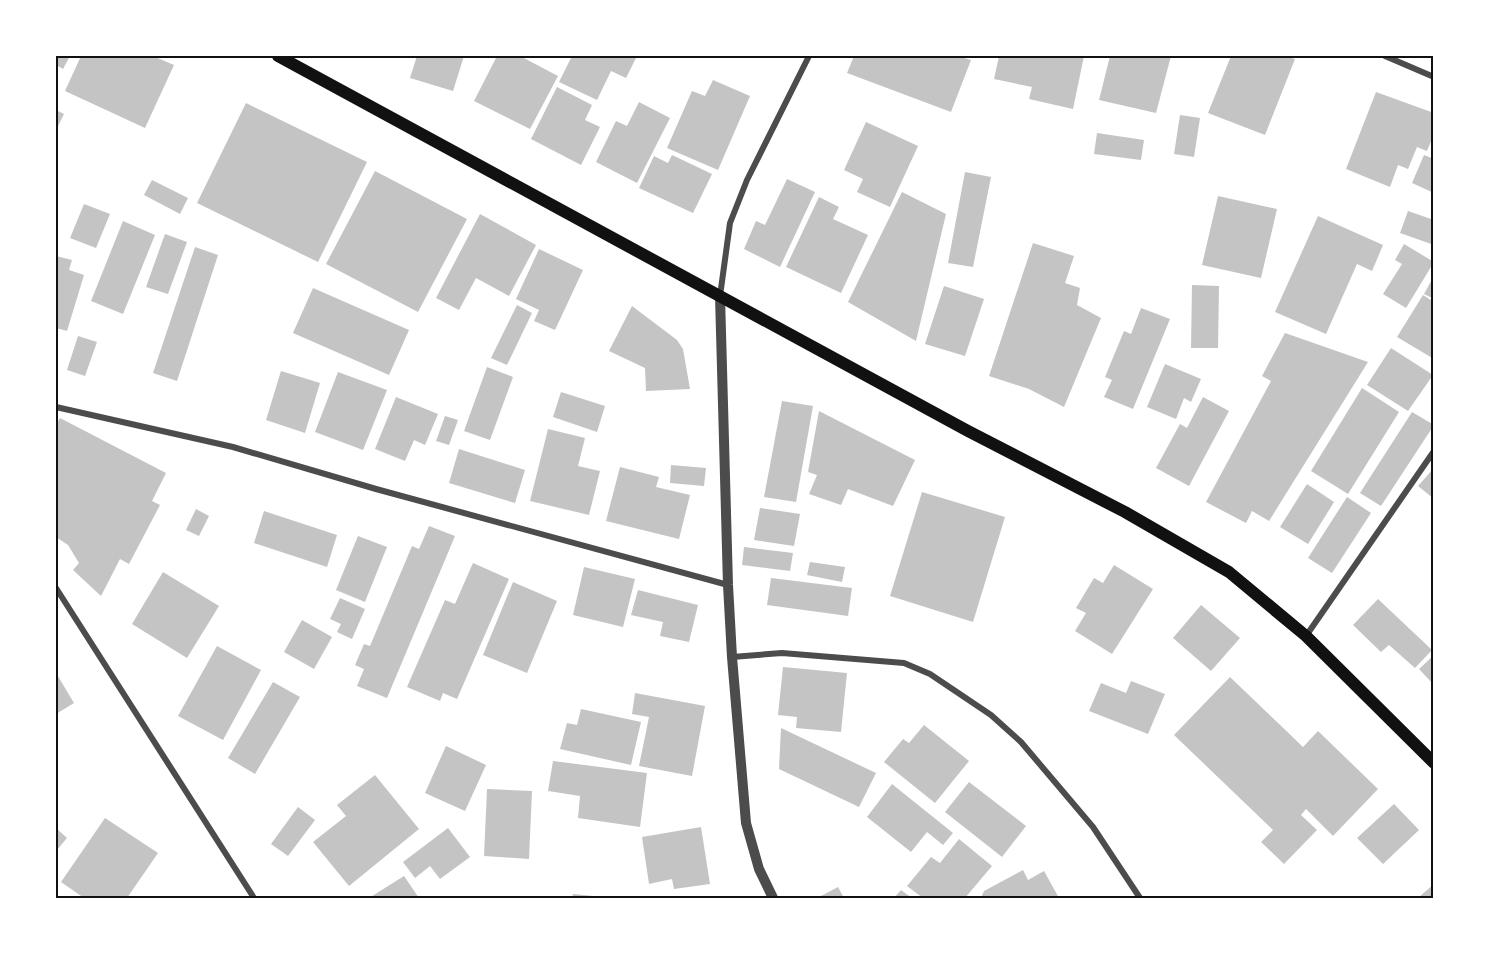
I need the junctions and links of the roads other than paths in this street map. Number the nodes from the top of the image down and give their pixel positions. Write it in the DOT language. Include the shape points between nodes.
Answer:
graph roads {
  1 [pos="278,56"];
  2 [pos="809,56"];
  3 [pos="1385,56"];
  4 [pos="1434,76"];
  5 [pos="720,296"];
  6 [pos="56,407"];
  7 [pos="1434,451"];
  8 [pos="728,585"];
  9 [pos="56,588"];
  10 [pos="1306,636"];
  11 [pos="732,657"];
  12 [pos="1434,763"];
  13 [pos="254,898"];
  14 [pos="773,898"];
  15 [pos="1140,898"];
  1 -- 5 [label="main road"];
  2 -- 5 [label="street" via="747,180 730,223"];
  3 -- 4 [label="street"];
  5 -- 8 [label="street"];
  5 -- 10 [label="main road" via="1125,512 1229,572"];
  6 -- 8 [label="street" via="233,447"];
  7 -- 10 [label="street"];
  8 -- 11 [label="street"];
  9 -- 13 [label="street"];
  10 -- 12 [label="main road"];
  11 -- 14 [label="street" via="746,823 759,869"];
  11 -- 15 [label="street" via="782,653 904,663 930,674 991,715 1021,742 1093,827"];
}
